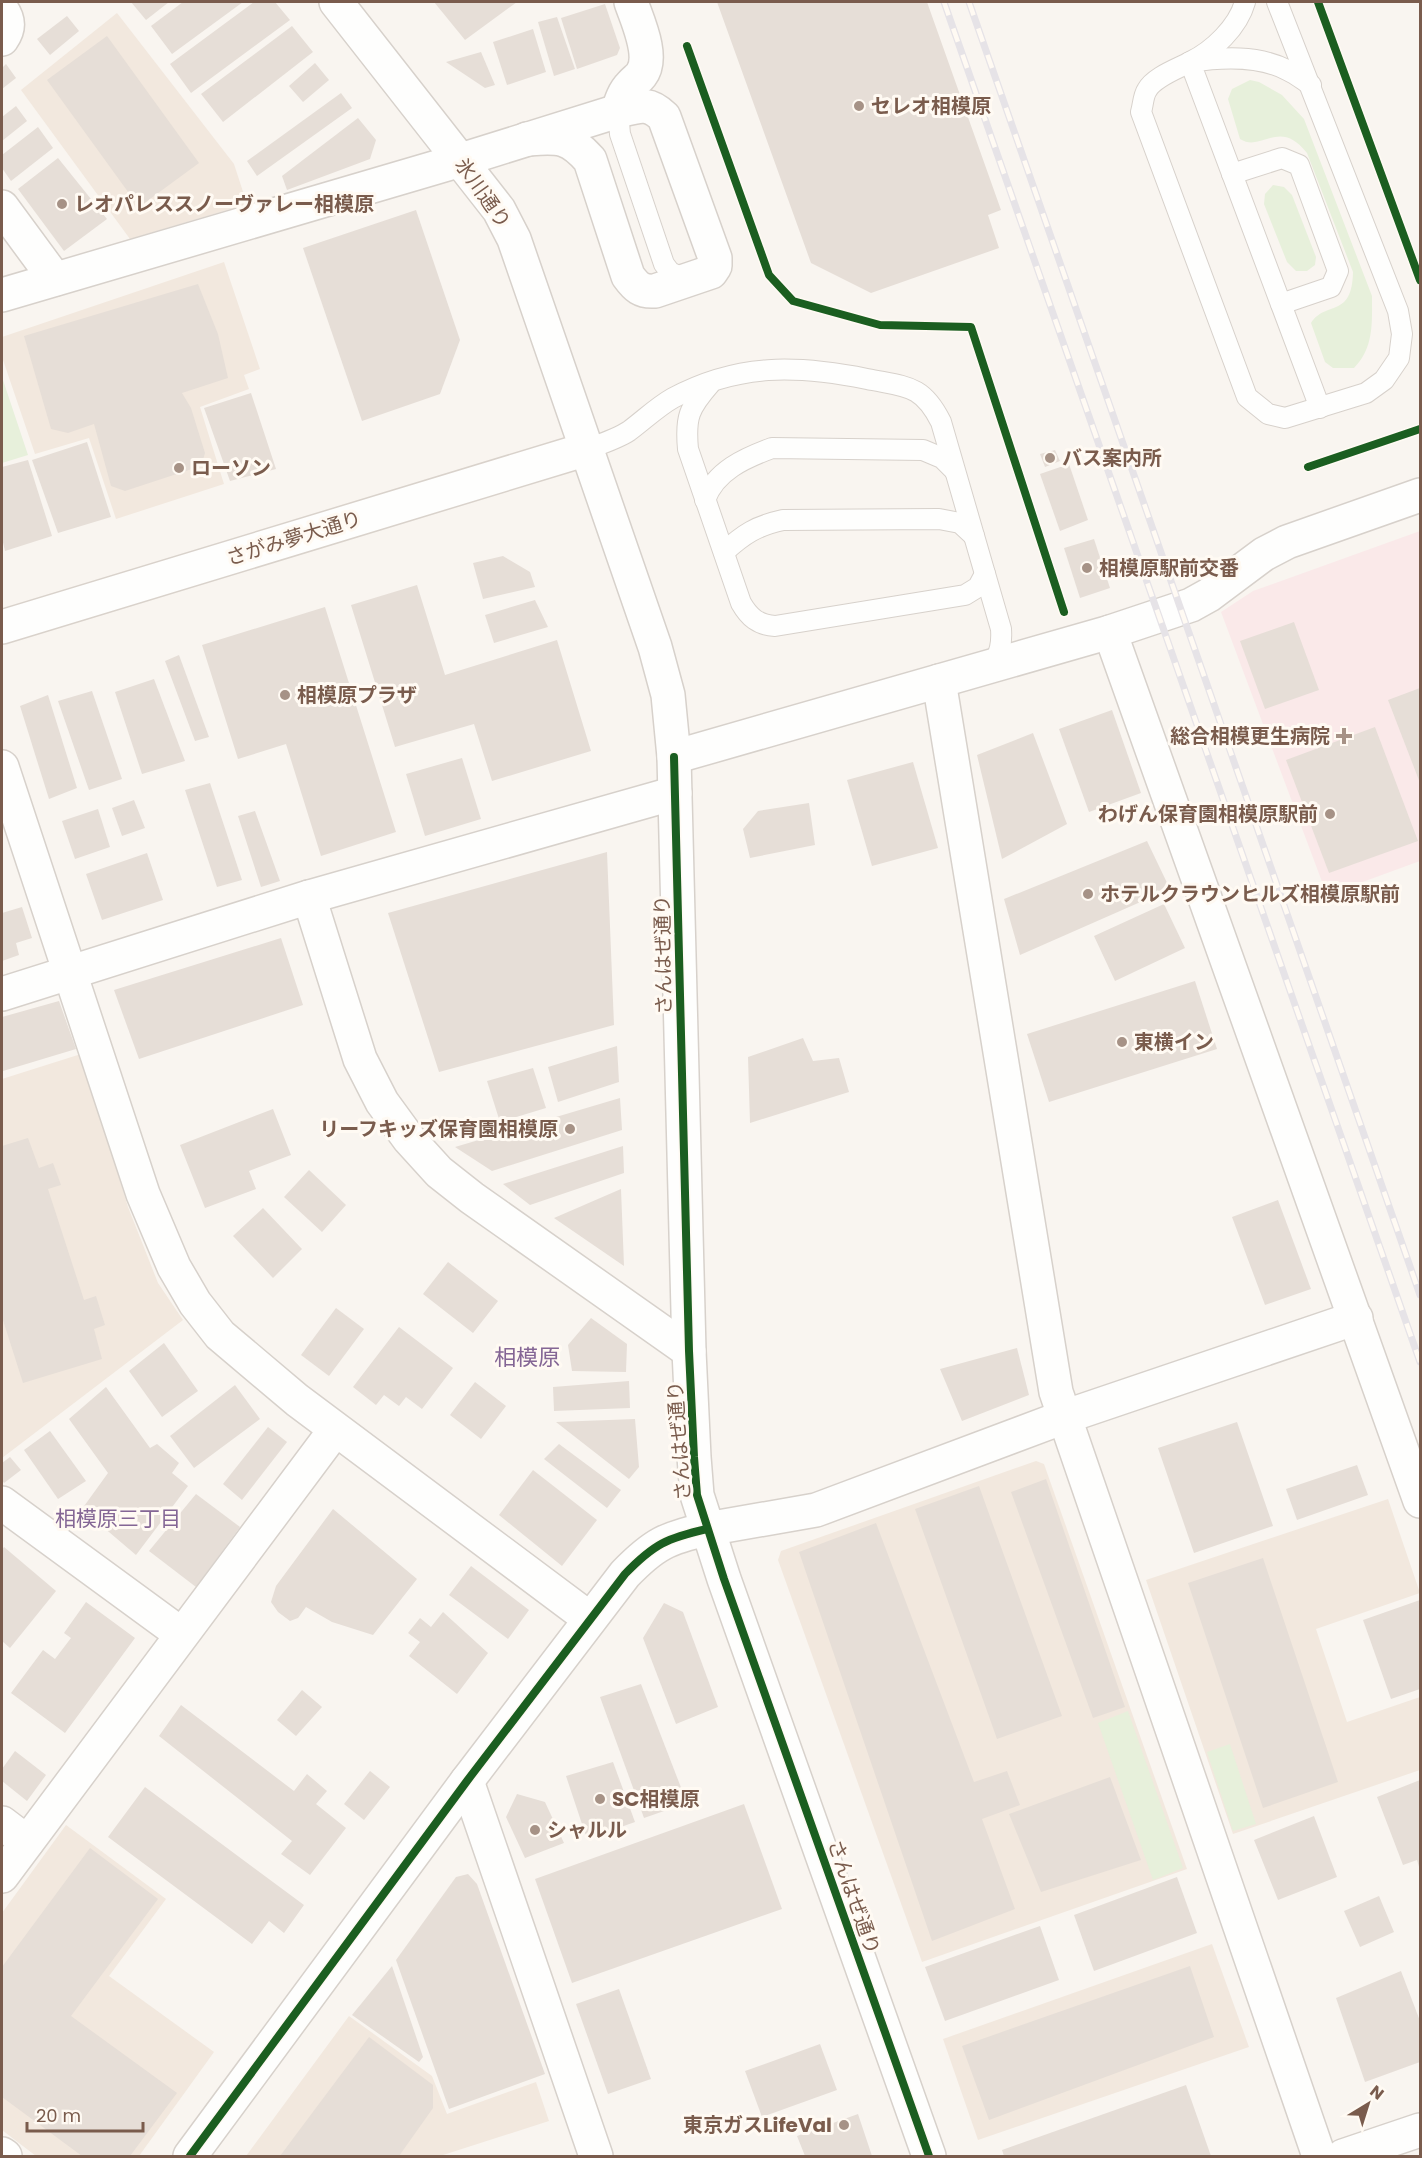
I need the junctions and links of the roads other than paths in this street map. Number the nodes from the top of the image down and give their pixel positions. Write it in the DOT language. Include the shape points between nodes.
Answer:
graph roads {
  1 [pos="336,2"];
  2 [pos="631,2"];
  3 [pos="1245,2"];
  4 [pos="1277,2"];
  5 [pos="2,10"];
  6 [pos="2,39"];
  7 [pos="1190,62"];
  8 [pos="1311,86"];
  9 [pos="618,111"];
  10 [pos="527,139"];
  11 [pos="461,160"];
  12 [pos="1232,174"];
  13 [pos="2,207"];
  14 [pos="56,279"];
  15 [pos="689,281"];
  16 [pos="2,295"];
  17 [pos="1281,304"];
  18 [pos="712,382"];
  19 [pos="1320,408"];
  20 [pos="587,449"];
  21 [pos="954,470"];
  22 [pos="1420,495"];
  23 [pos="705,500"];
  24 [pos="974,536"];
  25 [pos="724,552"];
  26 [pos="985,574"];
  27 [pos="2,627"];
  28 [pos="1110,632"];
  29 [pos="992,665"];
  30 [pos="939,681"];
  31 [pos="674,757"];
  32 [pos="2,767"];
  33 [pos="675,793"];
  34 [pos="309,897"];
  35 [pos="69,972"];
  36 [pos="2,994"];
  37 [pos="1356,1318"];
  38 [pos="689,1351"];
  39 [pos="1064,1418"];
  40 [pos="335,1430"];
  41 [pos="1420,1501"];
  42 [pos="2,1503"];
  43 [pos="707,1529"];
  44 [pos="590,1619"];
  45 [pos="181,1635"];
  46 [pos="467,1781"];
  47 [pos="14,1832"];
  48 [pos="2,1876"];
  49 [pos="1420,2130"];
  50 [pos="190,2157"];
  51 [pos="596,2157"];
  52 [pos="928,2157"];
  53 [pos="1319,2157"];
  54 [pos="1343,2157"];
  1 -- 11 [label="street, 氷川通り"];
  2 -- 9 [label="street" via="643,37 646,66 628,88"];
  3 -- 7 [label="lane" via="1222,40"];
  4 -- 8 [label="lane"];
  5 -- 6 [label="street" via="8,28"];
  7 -- 8 [label="lane" via="1256,60 1286,69"];
  7 -- 12 [label="lane"];
  7 -- 19 [label="lane" via="1147,89 1141,112 1247,397 1268,414 1285,418"];
  8 -- 19 [label="lane" via="1398,310 1402,334 1399,358 1384,380 1366,393"];
  9 -- 10 [label="street"];
  9 -- 15 [label="lane" via="620,134 664,264 670,272"];
  9 -- 15 [label="street" via="642,105 655,108 670,128 716,266"];
  10 -- 11 [label="street"];
  10 -- 15 [label="street" via="558,137 578,146 590,160 628,276 636,287 655,291"];
  11 -- 14 [label="street"];
  11 -- 20 [label="street, 氷川通り" via="499,210 514,238"];
  12 -- 17 [label="lane"];
  12 -- 17 [label="lane" via="1282,158 1299,165 1338,271 1331,287"];
  13 -- 14 [label="street"];
  14 -- 16 [label="street"];
  17 -- 19 [label="lane"];
  18 -- 20 [label="lane" via="672,398 627,432"];
  18 -- 21 [label="lane" via="751,370 781,368 861,378 919,392 932,404 941,422"];
  18 -- 23 [label="lane" via="690,409 686,431"];
  20 -- 27 [label="street, さがみ夢大通り"];
  20 -- 31 [label="street, さんはぜ通り" via="655,647 668,695"];
  21 -- 23 [label="lane" via="942,458 923,450 772,448 737,464 718,478 709,487"];
  21 -- 24 [label="lane"];
  22 -- 28 [label="street" via="1287,542 1191,605"];
  23 -- 25 [label="lane"];
  24 -- 25 [label="lane" via="960,523 939,519 783,520 748,531"];
  24 -- 26 [label="lane"];
  25 -- 26 [label="lane" via="749,616 764,625 775,626 965,595 978,587"];
  26 -- 29 [label="lane" via="1002,636 1000,653"];
  28 -- 29 [label="street"];
  28 -- 37 [label="street"];
  29 -- 30 [label="street"];
  30 -- 31 [label="street"];
  30 -- 39 [label="street" via="1056,1392"];
  31 -- 33 [label="street, さんはぜ通り"];
  32 -- 35 [label="street"];
  33 -- 34 [label="street"];
  33 -- 38 [label="street, さんはぜ通り"];
  34 -- 35 [label="street"];
  34 -- 38 [label="street" via="360,1059 382,1102 409,1139 439,1172 472,1198"];
  35 -- 36 [label="street"];
  35 -- 40 [label="street" via="143,1194 174,1267 220,1335"];
  37 -- 39 [label="street"];
  37 -- 41 [label="street"];
  38 -- 43 [label="street, さんはぜ通り" via="697,1495"];
  39 -- 43 [label="street" via="816,1510"];
  39 -- 53 [label="street"];
  40 -- 44 [label="street"];
  40 -- 45 [label="street"];
  42 -- 45 [label="street"];
  43 -- 44 [label="street" via="662,1542 646,1553"];
  43 -- 52 [label="street, さんはぜ通り"];
  44 -- 46 [label="street"];
  45 -- 47 [label="street"];
  46 -- 50 [label="street"];
  46 -- 51 [label="street"];
  47 -- 48 [label="street"];
  49 -- 54 [label="street"];
}
